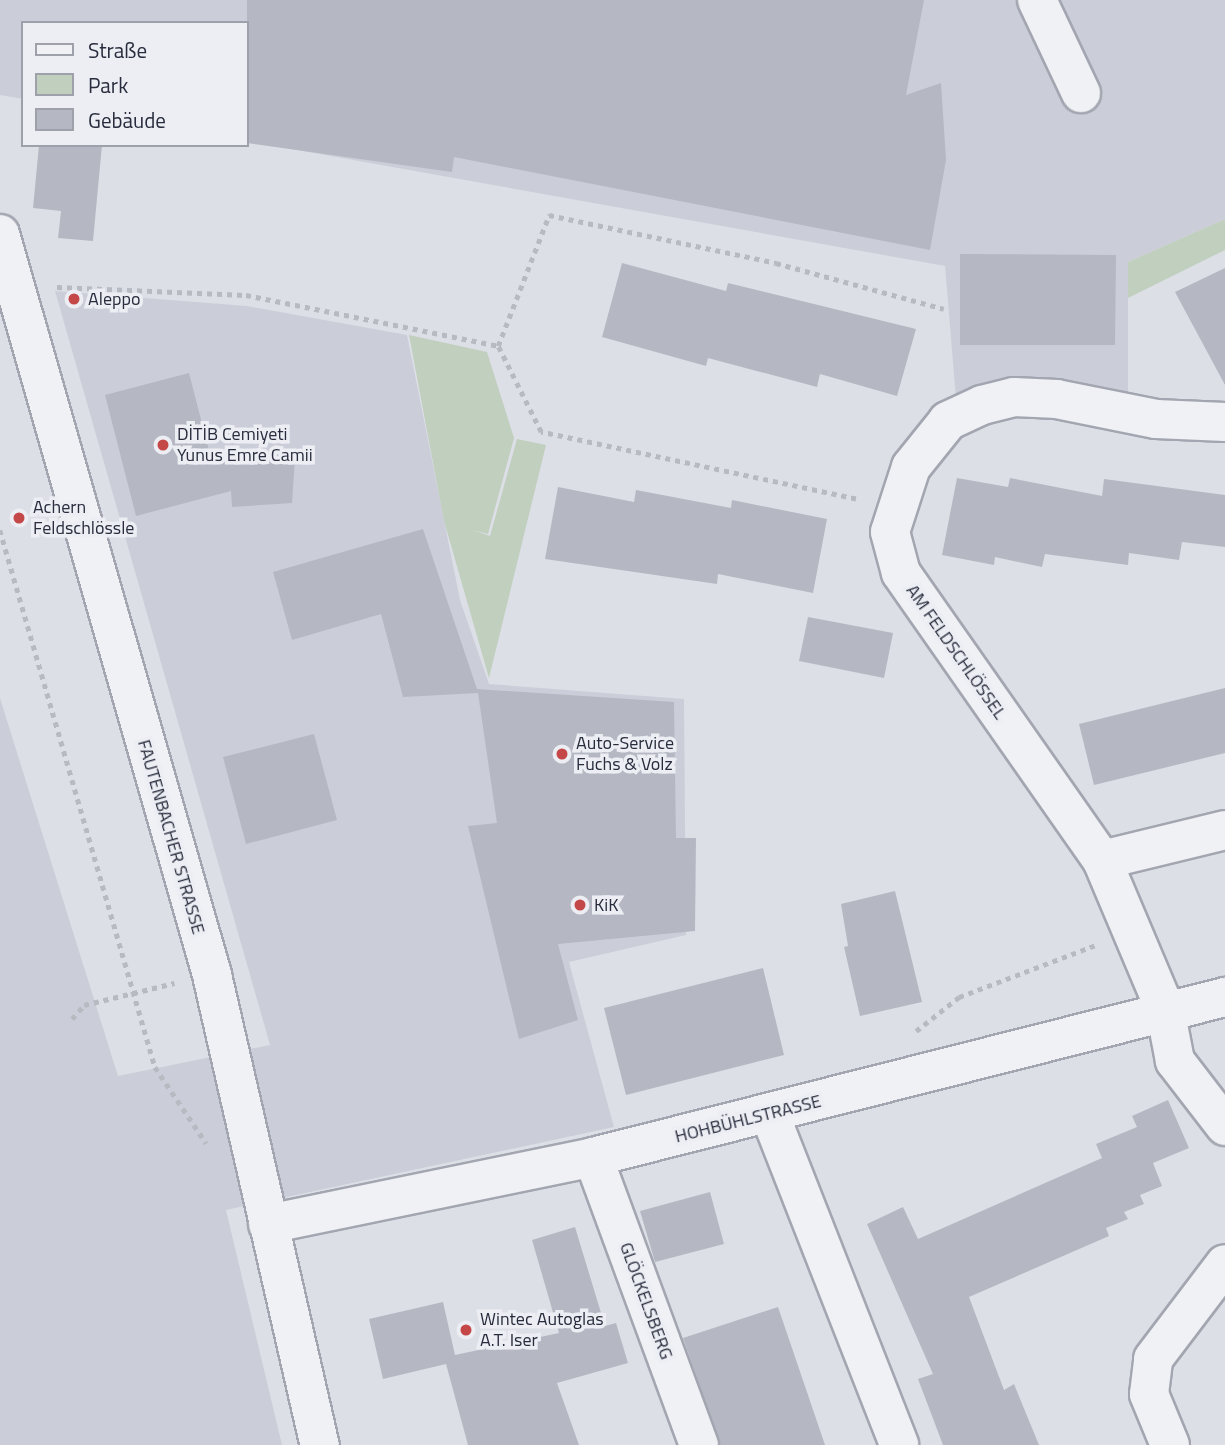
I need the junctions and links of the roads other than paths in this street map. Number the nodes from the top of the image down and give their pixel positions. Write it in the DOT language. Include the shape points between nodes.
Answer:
graph roads {
  1 [pos="1037,0"];
  2 [pos="1081,93"];
  3 [pos="0,234"];
  4 [pos="1225,422"];
  5 [pos="1225,830"];
  6 [pos="1102,860"];
  7 [pos="1225,997"];
  8 [pos="1165,1009"];
  9 [pos="770,1115"];
  10 [pos="1225,1126"];
  11 [pos="593,1157"];
  12 [pos="268,1224"];
  13 [pos="1225,1264"];
  14 [pos="320,1445"];
  15 [pos="699,1445"];
  16 [pos="899,1445"];
  17 [pos="1170,1445"];
  1 -- 2 [label="street"];
  3 -- 12 [label="street, FAUTENBACHER STRASSE" via="212,975"];
  4 -- 6 [label="street, AM FELDSCHLÖSSEL" via="1156,419 1057,399 1014,397 982,405 948,421 911,467 893,507 890,532 901,573"];
  5 -- 6 [label="street"];
  6 -- 8 [label="street, AM FELDSCHLÖSSEL"];
  7 -- 8 [label="street, HOHBÜHLSTRASSE"];
  8 -- 9 [label="street, HOHBÜHLSTRASSE"];
  8 -- 10 [label="street, AM FELDSCHLÖSSEL" via="1175,1061"];
  9 -- 11 [label="street, HOHBÜHLSTRASSE"];
  9 -- 16 [label="street"];
  11 -- 12 [label="street, HOHBÜHLSTRASSE"];
  11 -- 15 [label="street, GLÖCKELSBERG"];
  12 -- 14 [label="street, FAUTENBACHER STRASSE"];
  13 -- 17 [label="street" via="1170,1333 1149,1373 1154,1412"];
}
